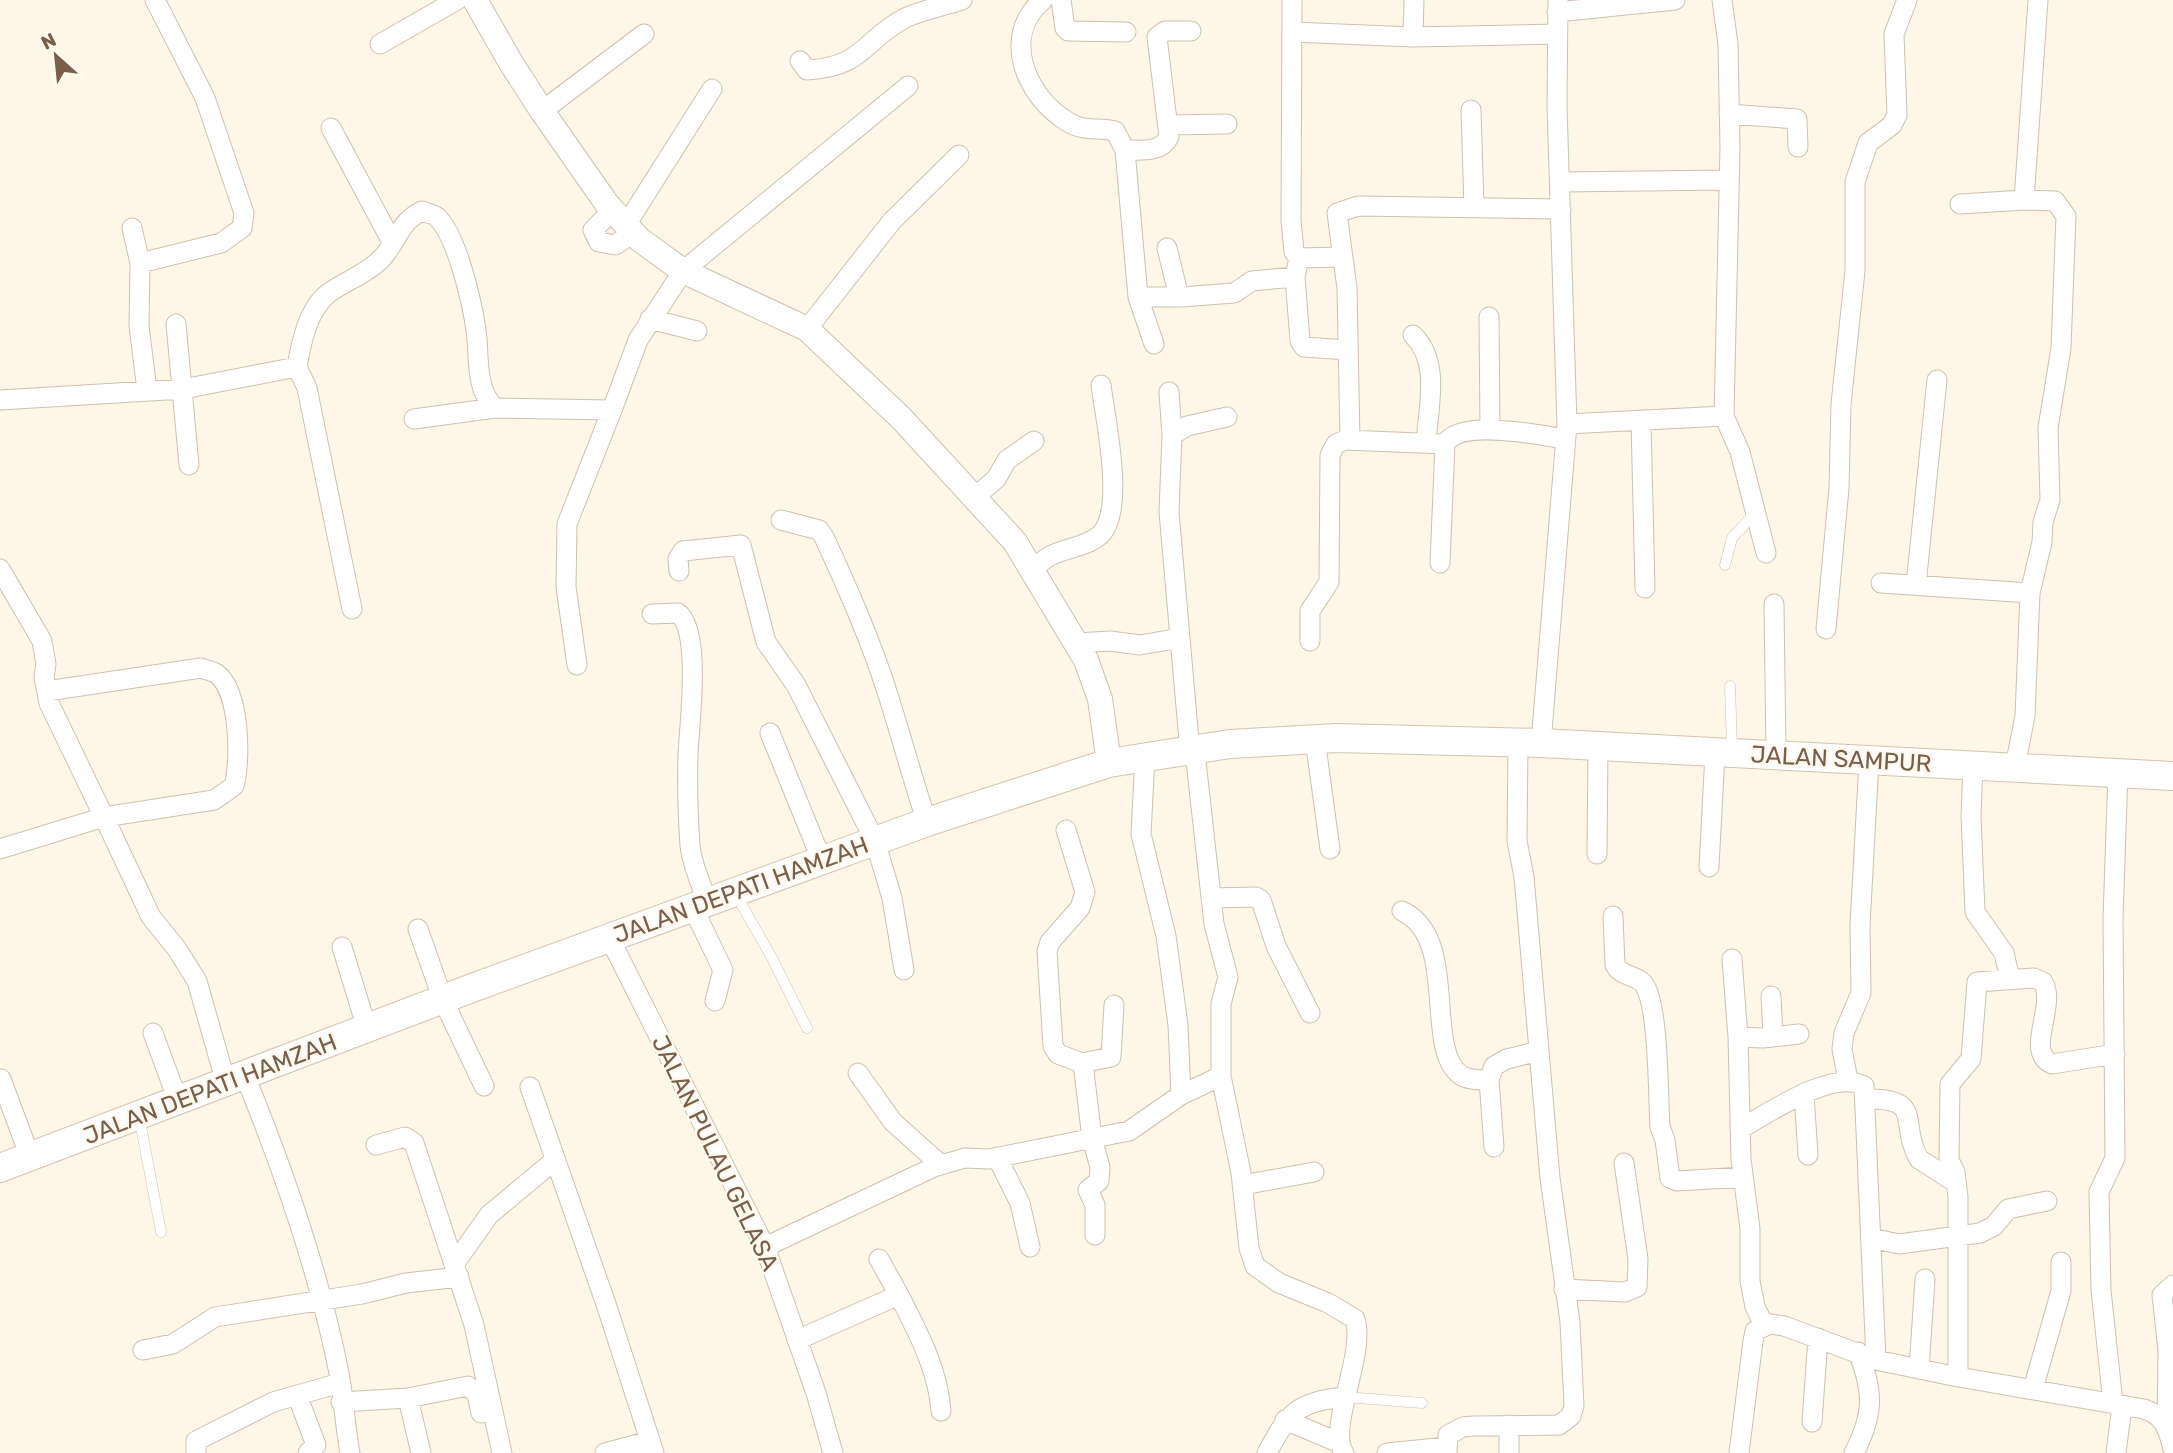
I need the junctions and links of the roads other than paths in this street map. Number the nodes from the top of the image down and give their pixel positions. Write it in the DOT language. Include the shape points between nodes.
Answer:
graph roads {
  1 [pos="155,0"];
  2 [pos="457,0"];
  3 [pos="475,0"];
  4 [pos="962,0"];
  5 [pos="1044,0"];
  6 [pos="1061,0"];
  7 [pos="1292,0"];
  8 [pos="1415,0"];
  9 [pos="1675,0"];
  10 [pos="1722,0"];
  11 [pos="1907,0"];
  12 [pos="2038,0"];
  13 [pos="1558,6"];
  14 [pos="1191,31"];
  15 [pos="1126,32"];
  16 [pos="1292,32"];
  17 [pos="644,33"];
  18 [pos="1557,34"];
  19 [pos="1413,37"];
  20 [pos="380,44"];
  21 [pos="800,61"];
  22 [pos="908,86"];
  23 [pos="712,89"];
  24 [pos="1471,110"];
  25 [pos="542,111"];
  26 [pos="1729,114"];
  27 [pos="1227,124"];
  28 [pos="1168,125"];
  29 [pos="331,128"];
  30 [pos="1798,147"];
  31 [pos="1125,150"];
  32 [pos="959,155"];
  33 [pos="1728,180"];
  34 [pos="1560,182"];
  35 [pos="2024,200"];
  36 [pos="1961,204"];
  37 [pos="1474,208"];
  38 [pos="1561,209"];
  39 [pos="624,223"];
  40 [pos="132,228"];
  41 [pos="392,242"];
  42 [pos="1167,248"];
  43 [pos="1341,257"];
  44 [pos="140,263"];
  45 [pos="1297,267"];
  46 [pos="683,271"];
  47 [pos="1138,297"];
  48 [pos="1179,297"];
  49 [pos="1489,317"];
  50 [pos="650,319"];
  51 [pos="176,324"];
  52 [pos="807,329"];
  53 [pos="697,331"];
  54 [pos="1413,335"];
  55 [pos="1154,344"];
  56 [pos="1348,350"];
  57 [pos="297,368"];
  58 [pos="1937,380"];
  59 [pos="1101,385"];
  60 [pos="183,389"];
  61 [pos="147,390"];
  62 [pos="1169,392"];
  63 [pos="0,400"];
  64 [pos="495,408"];
  65 [pos="612,410"];
  66 [pos="1227,416"];
  67 [pos="1724,416"];
  68 [pos="414,419"];
  69 [pos="1640,421"];
  70 [pos="1490,430"];
  71 [pos="1566,432"];
  72 [pos="1172,435"];
  73 [pos="1350,440"];
  74 [pos="1034,441"];
  75 [pos="1435,444"];
  76 [pos="189,465"];
  77 [pos="976,496"];
  78 [pos="1756,512"];
  79 [pos="781,520"];
  80 [pos="1766,553"];
  81 [pos="1440,562"];
  82 [pos="1725,565"];
  83 [pos="0,569"];
  84 [pos="1032,569"];
  85 [pos="679,571"];
  86 [pos="1881,583"];
  87 [pos="1916,585"];
  88 [pos="1645,588"];
  89 [pos="2030,593"];
  90 [pos="1774,604"];
  91 [pos="352,609"];
  92 [pos="652,614"];
  93 [pos="1826,629"];
  94 [pos="1180,638"];
  95 [pos="1310,640"];
  96 [pos="1077,643"];
  97 [pos="577,664"];
  98 [pos="1730,686"];
  99 [pos="47,691"];
  100 [pos="769,733"];
  101 [pos="1315,739"];
  102 [pos="1523,743"];
  103 [pos="1598,747"];
  104 [pos="1193,752"];
  105 [pos="1724,753"];
  106 [pos="1776,755"];
  107 [pos="1144,757"];
  108 [pos="1869,760"];
  109 [pos="1109,763"];
  110 [pos="1973,765"];
  111 [pos="2015,767"];
  112 [pos="2118,773"];
  113 [pos="2173,776"];
  114 [pos="104,817"];
  115 [pos="928,822"];
  116 [pos="1066,830"];
  117 [pos="875,841"];
  118 [pos="0,849"];
  119 [pos="1330,849"];
  120 [pos="1597,854"];
  121 [pos="822,862"];
  122 [pos="1709,867"];
  123 [pos="734,893"];
  124 [pos="1211,898"];
  125 [pos="700,906"];
  126 [pos="1402,911"];
  127 [pos="1613,916"];
  128 [pos="418,929"];
  129 [pos="610,939"];
  130 [pos="342,947"];
  131 [pos="1732,960"];
  132 [pos="904,970"];
  133 [pos="2010,979"];
  134 [pos="1771,996"];
  135 [pos="443,1000"];
  136 [pos="715,1001"];
  137 [pos="1114,1005"];
  138 [pos="1310,1013"];
  139 [pos="807,1028"];
  140 [pos="367,1029"];
  141 [pos="153,1033"];
  142 [pos="1799,1034"];
  143 [pos="1738,1037"];
  144 [pos="1773,1037"];
  145 [pos="1539,1051"];
  146 [pos="2115,1054"];
  147 [pos="1082,1063"];
  148 [pos="858,1073"];
  149 [pos="1221,1076"];
  150 [pos="1,1079"];
  151 [pos="236,1079"];
  152 [pos="1489,1080"];
  153 [pos="1848,1080"];
  154 [pos="484,1086"];
  155 [pos="530,1087"];
  156 [pos="1181,1095"];
  157 [pos="1804,1095"];
  158 [pos="1866,1099"];
  159 [pos="178,1101"];
  160 [pos="139,1116"];
  161 [pos="1740,1129"];
  162 [pos="1093,1139"];
  163 [pos="376,1145"];
  164 [pos="1494,1147"];
  165 [pos="1808,1155"];
  166 [pos="30,1157"];
  167 [pos="997,1157"];
  168 [pos="555,1160"];
  169 [pos="1625,1163"];
  170 [pos="941,1165"];
  171 [pos="0,1168"];
  172 [pos="1314,1172"];
  173 [pos="1744,1177"];
  174 [pos="1956,1184"];
  175 [pos="1243,1185"];
  176 [pos="2047,1201"];
  177 [pos="161,1232"];
  178 [pos="1095,1234"];
  179 [pos="1958,1234"];
  180 [pos="1871,1238"];
  181 [pos="1030,1247"];
  182 [pos="765,1248"];
  183 [pos="879,1259"];
  184 [pos="2061,1262"];
  185 [pos="457,1270"];
  186 [pos="1925,1279"];
  187 [pos="2173,1285"];
  188 [pos="1564,1289"];
  189 [pos="899,1295"];
  190 [pos="320,1299"];
  191 [pos="1764,1325"];
  192 [pos="1818,1338"];
  193 [pos="797,1340"];
  194 [pos="143,1350"];
  195 [pos="1867,1356"];
  196 [pos="1919,1369"];
  197 [pos="1958,1377"];
  198 [pos="2032,1390"];
  199 [pos="341,1393"];
  200 [pos="297,1395"];
  201 [pos="408,1398"];
  202 [pos="1345,1398"];
  203 [pos="1422,1403"];
  204 [pos="2117,1404"];
  205 [pos="941,1412"];
  206 [pos="1284,1420"];
  207 [pos="1812,1422"];
  208 [pos="2167,1424"];
  209 [pos="1508,1425"];
  210 [pos="652,1447"];
  211 [pos="1342,1448"];
  212 [pos="2173,1449"];
  213 [pos="1447,1450"];
  214 [pos="196,1453"];
  215 [pos="308,1453"];
  216 [pos="350,1453"];
  217 [pos="421,1453"];
  218 [pos="490,1453"];
  219 [pos="502,1453"];
  220 [pos="606,1453"];
  221 [pos="833,1453"];
  222 [pos="1267,1453"];
  223 [pos="1387,1453"];
  224 [pos="1509,1453"];
  225 [pos="1740,1453"];
  226 [pos="1854,1453"];
  227 [pos="2116,1453"];
  1 -- 44 [label="street" via="205,98 244,213 242,228 220,243"];
  2 -- 20 [label="street"];
  3 -- 25 [label="street"];
  4 -- 21 [label="street" via="906,18 860,55 839,65 807,70"];
  5 -- 31 [label="street" via="1024,23 1019,44 1031,84 1069,123 1088,130 1115,131"];
  6 -- 15 [label="street" via="1068,31"];
  7 -- 16 [label="street"];
  8 -- 19 [label="street"];
  9 -- 13 [label="street"];
  10 -- 26 [label="street"];
  11 -- 93 [label="street" via="1894,34 1897,115 1892,125 1868,144 1855,182 1855,271"];
  12 -- 35 [label="street"];
  13 -- 18 [label="street"];
  14 -- 28 [label="street" via="1165,31 1157,37"];
  16 -- 19 [label="street"];
  16 -- 45 [label="street" via="1291,220"];
  17 -- 25 [label="street"];
  18 -- 19 [label="street"];
  18 -- 34 [label="street"];
  22 -- 46 [label="street"];
  23 -- 39 [label="street"];
  24 -- 37 [label="street"];
  25 -- 39 [label="street"];
  26 -- 30 [label="street" via="1797,119"];
  26 -- 33 [label="street"];
  27 -- 28 [label="street"];
  28 -- 31 [label="street" via="1169,137 1161,148"];
  29 -- 41 [label="street"];
  31 -- 47 [label="street"];
  32 -- 52 [label="street" via="891,221"];
  33 -- 34 [label="street"];
  33 -- 67 [label="street"];
  34 -- 38 [label="street"];
  35 -- 36 [label="street"];
  35 -- 89 [label="street" via="2055,201 2066,216 2061,348 2048,428 2050,500"];
  37 -- 38 [label="street"];
  37 -- 43 [label="street" via="1358,205 1342,209 1337,213"];
  38 -- 71 [label="street"];
  39 -- 46 [label="street"];
  40 -- 44 [label="street"];
  41 -- 57 [label="street" via="382,259 325,297 309,322"];
  41 -- 64 [label="street" via="408,218 422,211 437,217 463,264 482,392"];
  42 -- 48 [label="street"];
  43 -- 45 [label="street"];
  43 -- 56 [label="street" via="1347,288"];
  44 -- 61 [label="street" via="139,326"];
  45 -- 48 [label="street" via="1252,281 1234,293"];
  45 -- 56 [label="street" via="1302,344"];
  46 -- 50 [label="street"];
  46 -- 52 [label="street"];
  47 -- 48 [label="street"];
  47 -- 55 [label="street"];
  49 -- 70 [label="street"];
  50 -- 53 [label="street"];
  50 -- 65 [label="street"];
  51 -- 60 [label="street"];
  52 -- 77 [label="street"];
  54 -- 75 [label="street" via="1428,355"];
  56 -- 73 [label="street"];
  57 -- 60 [label="street"];
  57 -- 91 [label="street" via="307,388"];
  58 -- 87 [label="street"];
  59 -- 84 [label="street" via="1110,456 1110,520 1100,535 1050,556"];
  60 -- 61 [label="street"];
  60 -- 76 [label="street"];
  61 -- 63 [label="street"];
  62 -- 72 [label="street"];
  64 -- 65 [label="street"];
  64 -- 68 [label="street"];
  65 -- 97 [label="street" via="567,524 566,587"];
  66 -- 72 [label="street" via="1187,426"];
  67 -- 69 [label="street"];
  67 -- 78 [label="street" via="1740,452"];
  69 -- 71 [label="street"];
  69 -- 88 [label="street"];
  70 -- 71 [label="street"];
  70 -- 75 [label="street" via="1456,433"];
  71 -- 102 [label="street"];
  72 -- 94 [label="street" via="1169,512"];
  73 -- 75 [label="street"];
  73 -- 95 [label="street" via="1336,444 1330,455 1329,582 1310,611"];
  74 -- 77 [label="street" via="1007,460 996,479"];
  75 -- 81 [label="street"];
  77 -- 84 [label="street"];
  78 -- 80 [label="street"];
  78 -- 82 [label="lane" via="1732,538"];
  79 -- 115 [label="street" via="819,530 824,537 889,696"];
  83 -- 99 [label="street" via="42,641"];
  84 -- 96 [label="street"];
  85 -- 117 [label="street" via="682,551 741,545 765,642 802,697"];
  86 -- 87 [label="street"];
  87 -- 89 [label="street"];
  89 -- 111 [label="street" via="2025,716"];
  90 -- 106 [label="street"];
  92 -- 125 [label="street" via="678,613 685,622 693,677 688,752 691,850"];
  94 -- 96 [label="street" via="1140,645"];
  94 -- 104 [label="street"];
  96 -- 109 [label="street" via="1100,699"];
  98 -- 105 [label="lane"];
  99 -- 114 [label="street"];
  99 -- 114 [label="street" via="201,668 217,675 233,700 239,767 234,786 214,800"];
  100 -- 121 [label="street"];
  101 -- 102 [label="main road, JALAN DEPATI HAMZAH"];
  101 -- 104 [label="main road, JALAN DEPATI HAMZAH" via="1230,744"];
  101 -- 119 [label="street"];
  102 -- 103 [label="main road, JALAN SAMPUR"];
  102 -- 145 [label="street" via="1517,841"];
  103 -- 105 [label="main road, JALAN SAMPUR"];
  103 -- 120 [label="street"];
  104 -- 107 [label="main road, JALAN DEPATI HAMZAH"];
  104 -- 124 [label="street"];
  105 -- 106 [label="main road, JALAN SAMPUR"];
  105 -- 122 [label="street"];
  106 -- 108 [label="main road, JALAN SAMPUR"];
  107 -- 109 [label="main road, JALAN DEPATI HAMZAH"];
  107 -- 156 [label="street" via="1141,834 1166,936 1178,1025"];
  108 -- 110 [label="main road, JALAN SAMPUR"];
  108 -- 153 [label="street" via="1861,993 1842,1049"];
  109 -- 115 [label="main road, JALAN DEPATI HAMZAH"];
  110 -- 111 [label="main road, JALAN SAMPUR"];
  110 -- 133 [label="street" via="1975,912 2004,953"];
  111 -- 112 [label="main road, JALAN SAMPUR"];
  112 -- 113 [label="main road, JALAN SAMPUR"];
  112 -- 146 [label="street"];
  114 -- 118 [label="street"];
  114 -- 151 [label="street" via="151,917 197,981"];
  115 -- 117 [label="main road, JALAN DEPATI HAMZAH"];
  116 -- 147 [label="street" via="1085,892 1080,908 1047,951 1053,1046 1058,1054"];
  117 -- 121 [label="main road, JALAN DEPATI HAMZAH"];
  117 -- 132 [label="street" via="892,898"];
  121 -- 123 [label="main road, JALAN DEPATI HAMZAH"];
  123 -- 125 [label="main road, JALAN DEPATI HAMZAH"];
  123 -- 139 [label="lane"];
  124 -- 138 [label="street" via="1261,900 1276,946"];
  124 -- 149 [label="street" via="1228,977 1221,1004"];
  125 -- 129 [label="main road, JALAN DEPATI HAMZAH"];
  125 -- 136 [label="street" via="723,970"];
  126 -- 152 [label="street" via="1416,918 1428,935 1452,1065 1466,1078"];
  127 -- 173 [label="street" via="1615,965 1647,989 1660,1127 1670,1178"];
  128 -- 135 [label="street"];
  129 -- 135 [label="main road, JALAN DEPATI HAMZAH"];
  129 -- 182 [label="street, JALAN PULAU GELASA"];
  130 -- 140 [label="street"];
  131 -- 143 [label="street"];
  133 -- 146 [label="street" via="2034,978 2046,988 2049,997 2040,1043 2047,1062 2052,1065"];
  133 -- 174 [label="street" via="1981,980 1974,988 1971,1059 1950,1084 1950,1160"];
  134 -- 144 [label="street"];
  135 -- 140 [label="main road, JALAN DEPATI HAMZAH"];
  135 -- 154 [label="street"];
  137 -- 147 [label="street" via="1111,1058"];
  140 -- 151 [label="main road, JALAN DEPATI HAMZAH"];
  141 -- 159 [label="street"];
  142 -- 144 [label="street"];
  143 -- 144 [label="street"];
  143 -- 161 [label="street"];
  145 -- 152 [label="street" via="1493,1066"];
  145 -- 188 [label="street"];
  146 -- 204 [label="street" via="2115,1158 2099,1192 2101,1290"];
  147 -- 162 [label="street"];
  148 -- 170 [label="street" via="893,1122"];
  149 -- 156 [label="street"];
  149 -- 175 [label="street"];
  150 -- 166 [label="street"];
  151 -- 159 [label="main road, JALAN DEPATI HAMZAH"];
  151 -- 190 [label="street" via="294,1207"];
  152 -- 164 [label="street"];
  153 -- 157 [label="street"];
  153 -- 158 [label="street" via="1864,1086"];
  155 -- 168 [label="street"];
  156 -- 162 [label="street" via="1129,1131"];
  157 -- 161 [label="street"];
  157 -- 165 [label="street"];
  158 -- 174 [label="street" via="1900,1103 1908,1115 1919,1159"];
  158 -- 180 [label="street"];
  159 -- 160 [label="main road, JALAN DEPATI HAMZAH"];
  160 -- 166 [label="main road, JALAN DEPATI HAMZAH"];
  160 -- 177 [label="lane"];
  161 -- 173 [label="street"];
  162 -- 167 [label="street"];
  162 -- 178 [label="street" via="1100,1178 1088,1190 1095,1205"];
  163 -- 185 [label="street" via="405,1138 414,1143"];
  166 -- 171 [label="main road, JALAN DEPATI HAMZAH"];
  167 -- 170 [label="street" via="965,1158"];
  167 -- 181 [label="street" via="1020,1203"];
  168 -- 185 [label="street" via="489,1215"];
  168 -- 210 [label="street"];
  169 -- 188 [label="street" via="1638,1259 1637,1287 1625,1292"];
  170 -- 182 [label="street"];
  172 -- 175 [label="street"];
  173 -- 191 [label="street" via="1750,1281"];
  174 -- 179 [label="street"];
  175 -- 202 [label="street" via="1255,1266 1279,1283 1356,1319 1357,1353"];
  176 -- 179 [label="street" via="2008,1209 1989,1230"];
  179 -- 180 [label="street" via="1899,1244"];
  179 -- 197 [label="street"];
  180 -- 195 [label="street"];
  182 -- 193 [label="street, JALAN PULAU GELASA"];
  183 -- 189 [label="street"];
  184 -- 198 [label="street" via="2061,1291"];
  185 -- 190 [label="street"];
  185 -- 219 [label="street"];
  186 -- 196 [label="street"];
  187 -- 208 [label="street" via="2162,1295 2168,1351"];
  188 -- 209 [label="street" via="1570,1322 1572,1416 1559,1425"];
  189 -- 193 [label="street"];
  189 -- 205 [label="street" via="932,1364"];
  190 -- 194 [label="street" via="215,1317 173,1344"];
  190 -- 199 [label="street"];
  191 -- 192 [label="street" via="1784,1326"];
  191 -- 225 [label="street" via="1755,1331 1753,1341"];
  192 -- 195 [label="street"];
  192 -- 207 [label="street"];
  193 -- 221 [label="street, JALAN PULAU GELASA"];
  195 -- 196 [label="street"];
  195 -- 226 [label="street" via="1871,1403"];
  196 -- 197 [label="street"];
  197 -- 198 [label="street"];
  198 -- 204 [label="street"];
  199 -- 200 [label="street"];
  199 -- 201 [label="street"];
  199 -- 216 [label="street"];
  200 -- 214 [label="street" via="273,1402 200,1439 194,1447"];
  200 -- 215 [label="street" via="316,1445"];
  201 -- 217 [label="street"];
  201 -- 218 [label="street" via="458,1387 473,1389"];
  202 -- 203 [label="lane"];
  202 -- 206 [label="street" via="1318,1400"];
  202 -- 211 [label="street"];
  204 -- 208 [label="street" via="2156,1413"];
  204 -- 227 [label="street"];
  206 -- 211 [label="street"];
  206 -- 222 [label="street"];
  208 -- 212 [label="street"];
  209 -- 213 [label="street" via="1463,1427 1448,1436"];
  209 -- 224 [label="street"];
  210 -- 220 [label="street"];
  213 -- 223 [label="street"];
}
